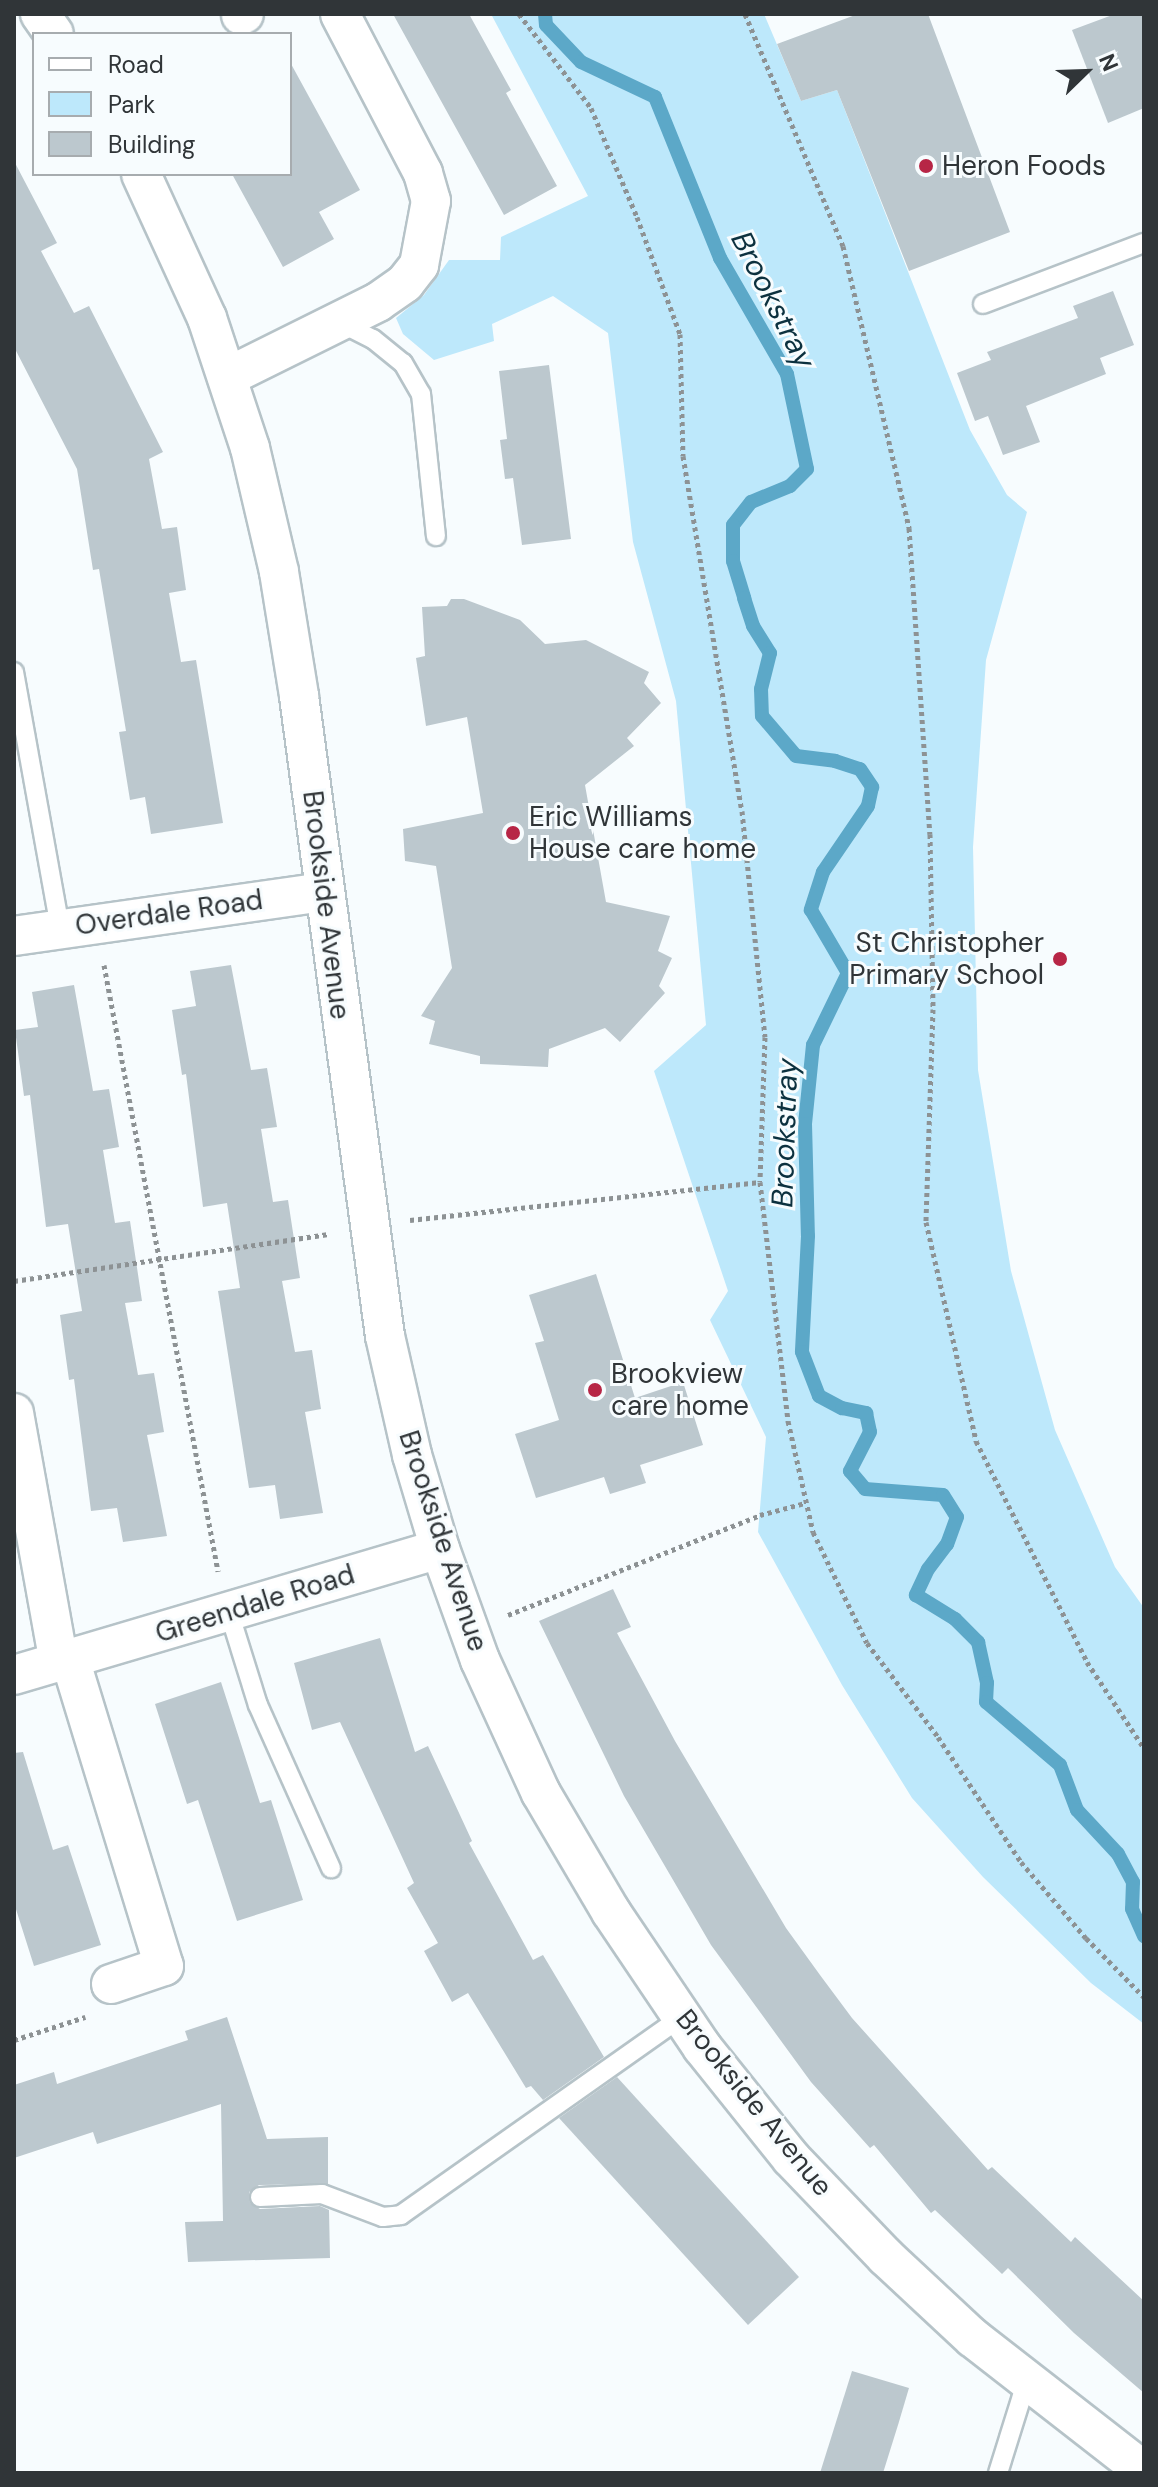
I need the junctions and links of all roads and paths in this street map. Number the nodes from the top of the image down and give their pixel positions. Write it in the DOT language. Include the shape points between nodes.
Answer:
graph roads {
  1 [pos="40,14"];
  2 [pos="340,14"];
  3 [pos="519,14"];
  4 [pos="745,14"];
  5 [pos="53,32"];
  6 [pos="142,176"];
  7 [pos="1144,243"];
  8 [pos="983,304"];
  9 [pos="341,323"];
  10 [pos="227,377"];
  11 [pos="436,536"];
  12 [pos="14,672"];
  13 [pos="324,892"];
  14 [pos="60,928"];
  15 [pos="14,936"];
  16 [pos="760,1182"];
  17 [pos="370,1228"];
  18 [pos="160,1257"];
  19 [pos="14,1281"];
  20 [pos="14,1413"];
  21 [pos="806,1503"];
  22 [pos="440,1549"];
  23 [pos="229,1612"];
  24 [pos="468,1626"];
  25 [pos="65,1661"];
  26 [pos="14,1675"];
  27 [pos="1144,1748"];
  28 [pos="331,1868"];
  29 [pos="111,1984"];
  30 [pos="1144,1997"];
  31 [pos="682,2017"];
  32 [pos="14,2040"];
  33 [pos="260,2197"];
  34 [pos="1027,2380"];
  35 [pos="1144,2471"];
  36 [pos="998,2473"];
  1 -- 5 [label="street"];
  2 -- 9 [label="street" via="423,173 431,201 419,265 405,283"];
  3 -- 16 [label="path" via="591,108 680,334 683,456 742,811 763,1022"];
  4 -- 27 [label="path" via="843,246 909,528 930,850 933,1009 926,1222 976,1441 1087,1662"];
  6 -- 10 [label="street, Brookside Avenue" via="207,318"];
  7 -- 8 [label="lane"];
  9 -- 10 [label="street"];
  9 -- 11 [label="lane" via="403,363 421,394"];
  10 -- 13 [label="street, Brookside Avenue" via="279,572"];
  12 -- 14 [label="lane"];
  13 -- 14 [label="street, Overdale Road"];
  13 -- 17 [label="street, Brookside Avenue"];
  14 -- 15 [label="street, Overdale Road"];
  14 -- 18 [label="path" via="107,967"];
  16 -- 17 [label="path" via="420,1218"];
  16 -- 21 [label="path" via="788,1421"];
  17 -- 18 [label="path"];
  17 -- 22 [label="street, Brookside Avenue" via="385,1336"];
  18 -- 19 [label="path"];
  18 -- 23 [label="path" via="208,1528"];
  20 -- 25 [label="street"];
  21 -- 24 [label="path" via="760,1515"];
  21 -- 30 [label="path" via="813,1532 867,1643 938,1737 1021,1862"];
  22 -- 23 [label="street, Greendale Road"];
  22 -- 24 [label="street, Brookside Avenue"];
  23 -- 25 [label="street, Greendale Road"];
  23 -- 28 [label="lane" via="273,1743"];
  24 -- 31 [label="street, Brookside Avenue" via="541,1793 611,1912"];
  25 -- 26 [label="street, Greendale Road"];
  25 -- 29 [label="street" via="164,1966"];
  29 -- 32 [label="path" via="119,2006"];
  31 -- 33 [label="lane" via="401,2215 383,2217 322,2194"];
  31 -- 34 [label="street, Brookside Avenue" via="802,2169 886,2257"];
  34 -- 35 [label="street, Brookside Avenue"];
  34 -- 36 [label="lane"];
}
